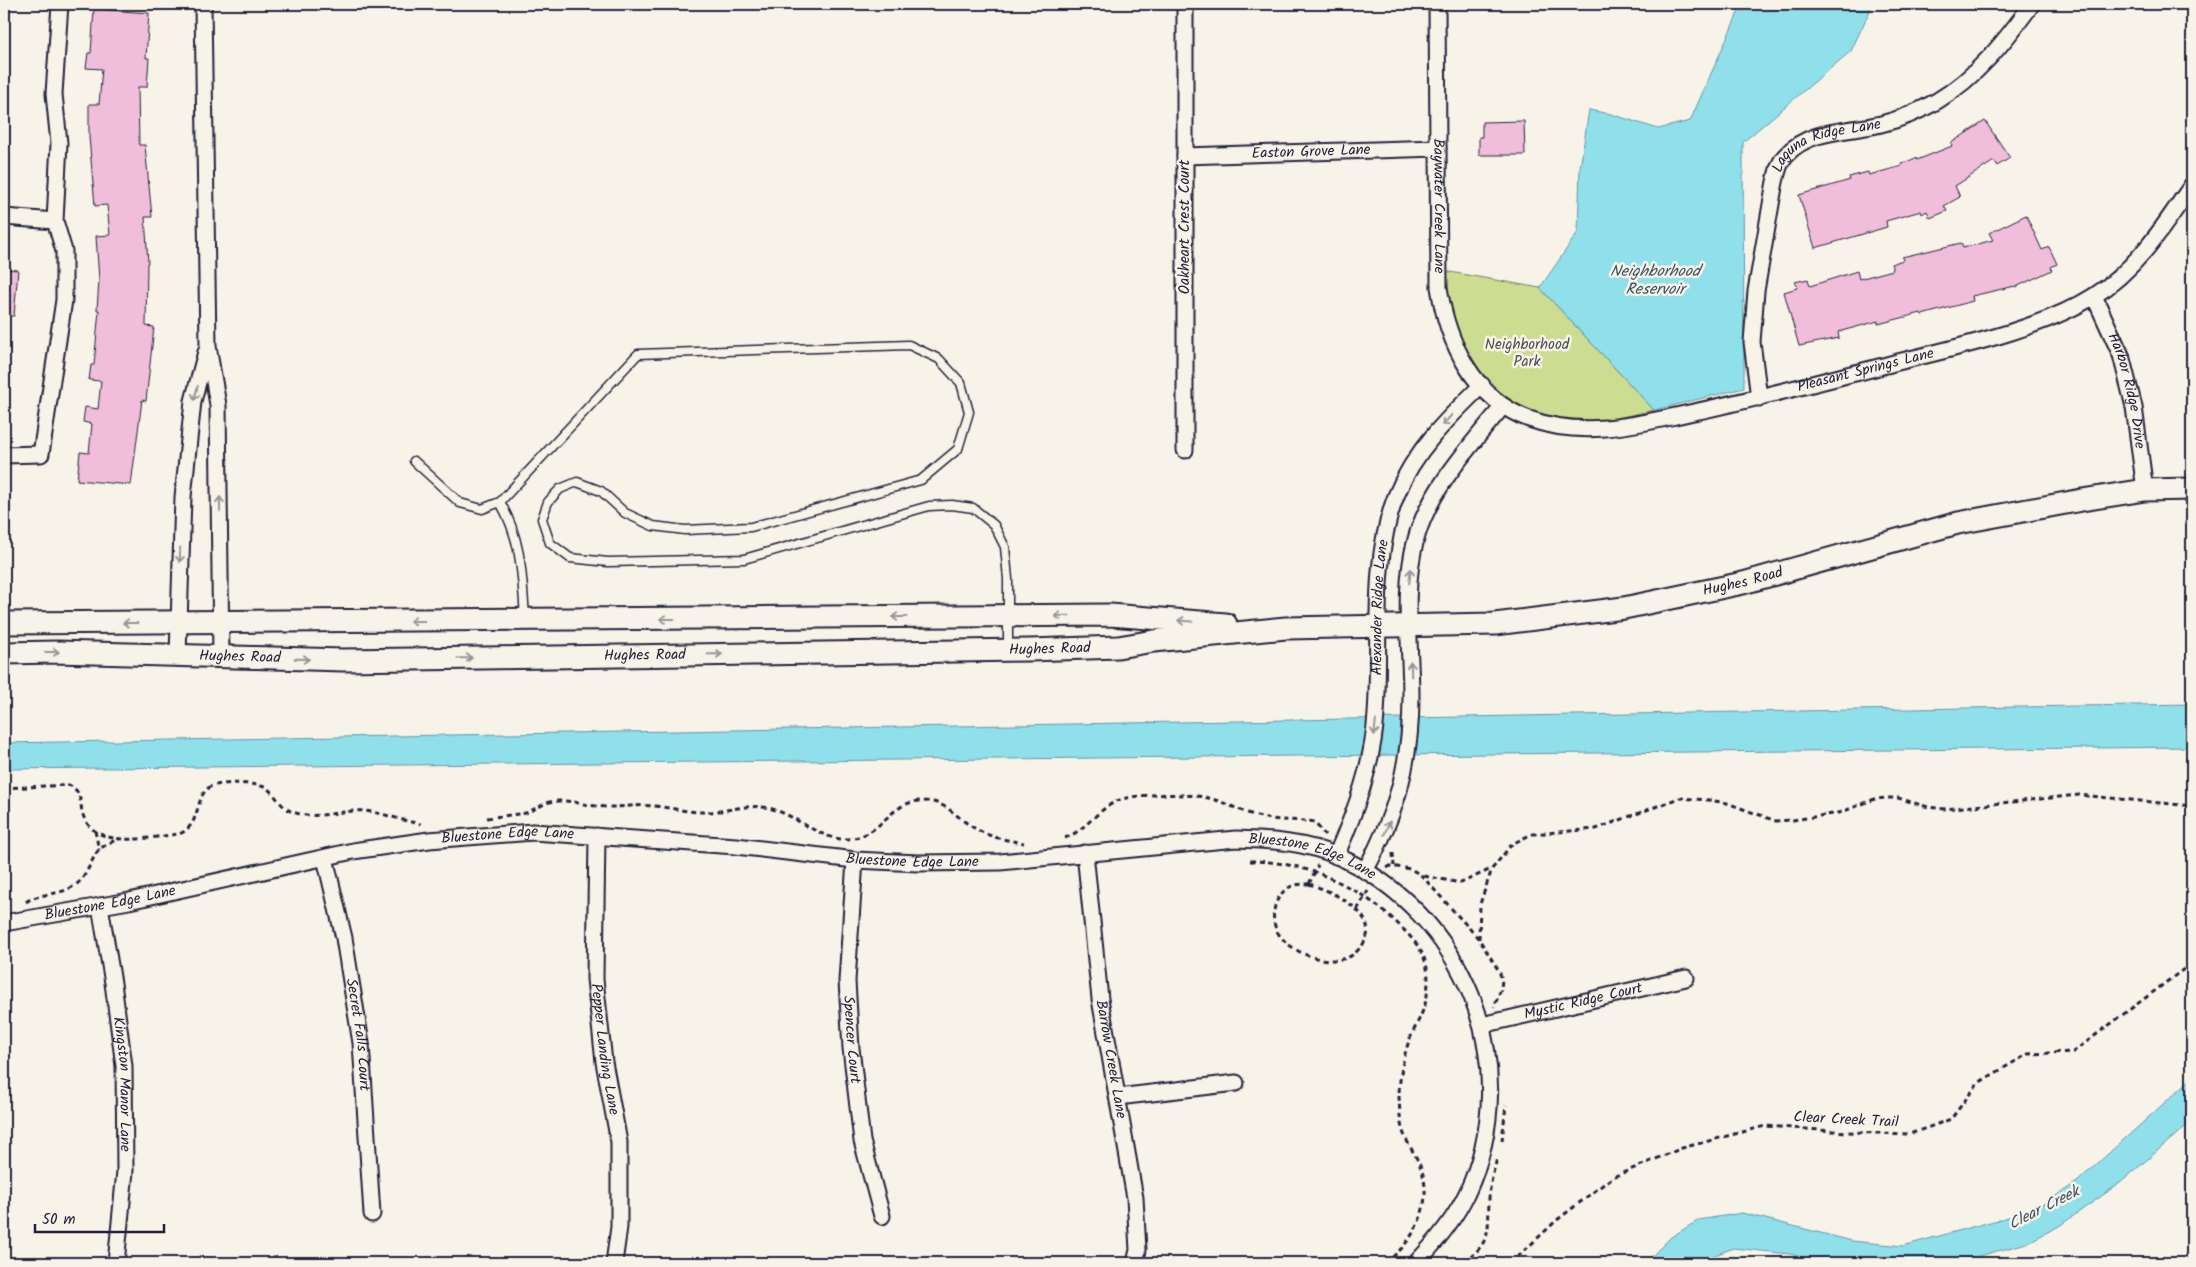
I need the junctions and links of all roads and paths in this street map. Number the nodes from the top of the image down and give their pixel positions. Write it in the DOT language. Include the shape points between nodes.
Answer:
graph roads {
  1 [pos="60,4"];
  2 [pos="203,4"];
  3 [pos="1185,4"];
  4 [pos="1437,4"];
  5 [pos="2032,4"];
  6 [pos="1438,148"];
  7 [pos="1185,156"];
  8 [pos="2192,185"];
  9 [pos="4,217"];
  10 [pos="55,221"];
  11 [pos="2094,296"];
  12 [pos="208,346"];
  13 [pos="1486,391"];
  14 [pos="1759,398"];
  15 [pos="1503,406"];
  16 [pos="1185,450"];
  17 [pos="4,455"];
  18 [pos="414,461"];
  19 [pos="2192,489"];
  20 [pos="2146,490"];
  21 [pos="500,502"];
  22 [pos="1008,616"];
  23 [pos="525,620"];
  24 [pos="4,623"];
  25 [pos="179,623"];
  26 [pos="221,623"];
  27 [pos="1409,624"];
  28 [pos="1379,626"];
  29 [pos="1286,628"];
  30 [pos="1008,650"];
  31 [pos="4,653"];
  32 [pos="178,655"];
  33 [pos="222,656"];
  34 [pos="4,788"];
  35 [pos="2192,806"];
  36 [pos="480,818"];
  37 [pos="422,824"];
  38 [pos="95,831"];
  39 [pos="597,836"];
  40 [pos="119,839"];
  41 [pos="1058,840"];
  42 [pos="1028,843"];
  43 [pos="99,850"];
  44 [pos="1085,853"];
  45 [pos="1330,854"];
  46 [pos="325,858"];
  47 [pos="855,860"];
  48 [pos="1250,861"];
  49 [pos="1492,869"];
  50 [pos="1315,872"];
  51 [pos="1370,874"];
  52 [pos="1422,876"];
  53 [pos="1309,884"];
  54 [pos="1365,897"];
  55 [pos="24,904"];
  56 [pos="100,906"];
  57 [pos="1357,910"];
  58 [pos="4,923"];
  59 [pos="1479,938"];
  60 [pos="2192,964"];
  61 [pos="1686,978"];
  62 [pos="1482,1025"];
  63 [pos="1236,1083"];
  64 [pos="1118,1097"];
  65 [pos="372,1214"];
  66 [pos="882,1216"];
  67 [pos="116,1263"];
  68 [pos="616,1263"];
  69 [pos="1135,1263"];
  70 [pos="1385,1263"];
  71 [pos="1416,1263"];
  72 [pos="1511,1263"];
  1 -- 10 [label="street" via="54,94 59,143"];
  2 -- 12 [label="street"];
  3 -- 7 [label="street, Oakheart Crest Court"];
  4 -- 6 [label="street, Baywater Creek Lane"];
  5 -- 14 [label="street, Laguna Ridge Lane" via="1979,69 1951,92 1916,112 1888,122 1818,135 1784,156 1774,187 1756,291 1752,342"];
  6 -- 7 [label="street, Easton Grove Lane"];
  6 -- 13 [label="street, Baywater Creek Lane" via="1439,270 1445,321 1466,366"];
  7 -- 16 [label="street, Oakheart Crest Court"];
  8 -- 11 [label="street, Pleasant Springs Lane" via="2159,234 2130,267"];
  9 -- 10 [label="street"];
  10 -- 17 [label="street" via="64,250 64,300 41,454"];
  11 -- 14 [label="street, Pleasant Springs Lane" via="2049,319 1990,337"];
  11 -- 20 [label="street, Harbor Ridge Drive" via="2121,355 2134,407"];
  12 -- 25 [label="street, one-way" via="194,401 183,497"];
  26 -- 12 [label="street, one-way" via="218,405"];
  13 -- 15 [label="street, Pleasant Springs Lane"];
  13 -- 28 [label="street, Alexander Ridge Lane, one-way" via="1458,408 1424,446 1397,495 1385,530 1379,575"];
  14 -- 15 [label="street, Pleasant Springs Lane" via="1607,428 1567,429 1530,420"];
  27 -- 15 [label="street, Alexander Ridge Lane, one-way" via="1408,578 1416,538 1428,508"];
  18 -- 21 [label="lane" via="460,503 482,509"];
  19 -- 20 [label="main road, Hughes Road"];
  20 -- 27 [label="main road, Hughes Road" via="1958,523 1743,583 1624,608 1495,624"];
  21 -- 22 [label="lane" via="638,354 909,345 940,359 961,383 969,412 958,449 921,480 751,527 685,530 653,526 625,513 601,491 577,482 560,489 548,502 542,520 550,543 570,558 608,562 744,559 928,506 973,508 994,525 1005,546"];
  21 -- 23 [label="lane" via="510,519 521,559"];
  22 -- 23 [label="main road, Hughes Road, one-way"];
  29 -- 22 [label="main road, Hughes Road, one-way" via="1110,615"];
  22 -- 30 [label="lane"];
  23 -- 26 [label="main road, Hughes Road, one-way"];
  25 -- 24 [label="main road, Hughes Road, one-way"];
  25 -- 26 [label="main road, Hughes Road"];
  25 -- 32 [label="street"];
  26 -- 33 [label="street"];
  27 -- 28 [label="main road, Hughes Road"];
  51 -- 27 [label="street, Alexander Ridge Lane, one-way" via="1395,809 1406,764 1411,714"];
  28 -- 29 [label="main road, Hughes Road"];
  28 -- 45 [label="street, Alexander Ridge Lane, one-way" via="1374,736 1360,797"];
  29 -- 30 [label="main road, Hughes Road" via="1118,647"];
  33 -- 30 [label="main road, Hughes Road, one-way" via="343,660"];
  31 -- 32 [label="main road, Hughes Road, one-way"];
  32 -- 33 [label="main road, Hughes Road"];
  34 -- 38 [label="path" via="69,785 76,788 87,824"];
  35 -- 49 [label="path" via="2079,795 1944,809 1886,798 1839,813 1776,821 1726,803 1679,798 1596,829 1522,837 1512,844"];
  36 -- 42 [label="path" via="526,813 559,801 621,808 652,806 704,813 757,806 778,811 845,839 877,829 897,808 918,801 942,805 984,834 1000,840"];
  37 -- 40 [label="path" via="355,811 301,815 286,808 264,786 215,785 204,792 191,828 186,832"];
  38 -- 40 [label="path"];
  38 -- 43 [label="path"];
  39 -- 46 [label="street, Bluestone Edge Lane" via="523,832 429,840"];
  39 -- 47 [label="street, Bluestone Edge Lane" via="736,846"];
  39 -- 68 [label="street, Pepper Landing Lane" via="595,979 604,1062 619,1142"];
  40 -- 43 [label="path"];
  41 -- 45 [label="path" via="1078,833 1106,807 1119,800 1188,795 1221,802 1261,817 1314,822 1325,835"];
  43 -- 55 [label="path" via="77,884 53,895 31,898"];
  44 -- 45 [label="street, Bluestone Edge Lane" via="1236,838 1270,840"];
  44 -- 47 [label="street, Bluestone Edge Lane" via="1000,862"];
  44 -- 64 [label="street, Barrow Creek Lane" via="1100,999"];
  45 -- 50 [label="path"];
  45 -- 51 [label="street, Bluestone Edge Lane"];
  46 -- 56 [label="street, Bluestone Edge Lane"];
  46 -- 65 [label="street, Secret Falls Court" via="344,938 361,1043"];
  47 -- 66 [label="street, Spencer Court" via="847,981 851,1048 862,1141"];
  48 -- 50 [label="path" via="1282,863"];
  49 -- 52 [label="path" via="1462,882"];
  49 -- 59 [label="path" via="1480,904"];
  50 -- 53 [label="path"];
  50 -- 54 [label="path"];
  51 -- 52 [label="path" via="1390,866 1411,869"];
  51 -- 54 [label="path"];
  51 -- 62 [label="street, Bluestone Edge Lane" via="1396,891 1439,936 1464,978"];
  52 -- 59 [label="path"];
  53 -- 57 [label="path" via="1333,892"];
  53 -- 57 [label="path" via="1285,890 1273,916 1279,934 1296,949 1322,960 1347,959 1366,939 1368,929"];
  54 -- 57 [label="path"];
  54 -- 70 [label="path" via="1407,933 1425,961 1428,977 1427,996 1409,1042 1399,1090 1404,1134 1422,1172 1424,1208 1412,1236"];
  56 -- 58 [label="street, Bluestone Edge Lane"];
  56 -- 67 [label="street, Kingston Manor Lane" via="124,1066 125,1172"];
  59 -- 62 [label="path" via="1502,979 1499,998"];
  60 -- 72 [label="path, Clear Creek Trail" via="2073,1052 2028,1054 1978,1083 1951,1119 1910,1134 1765,1126 1682,1148 1613,1177 1557,1220"];
  61 -- 62 [label="street, Mystic Ridge Court"];
  62 -- 71 [label="street, Bluestone Edge Lane" via="1490,1086 1484,1143 1457,1211"];
  63 -- 64 [label="street"];
  64 -- 69 [label="street, Barrow Creek Lane" via="1135,1198 1138,1250"];
}
